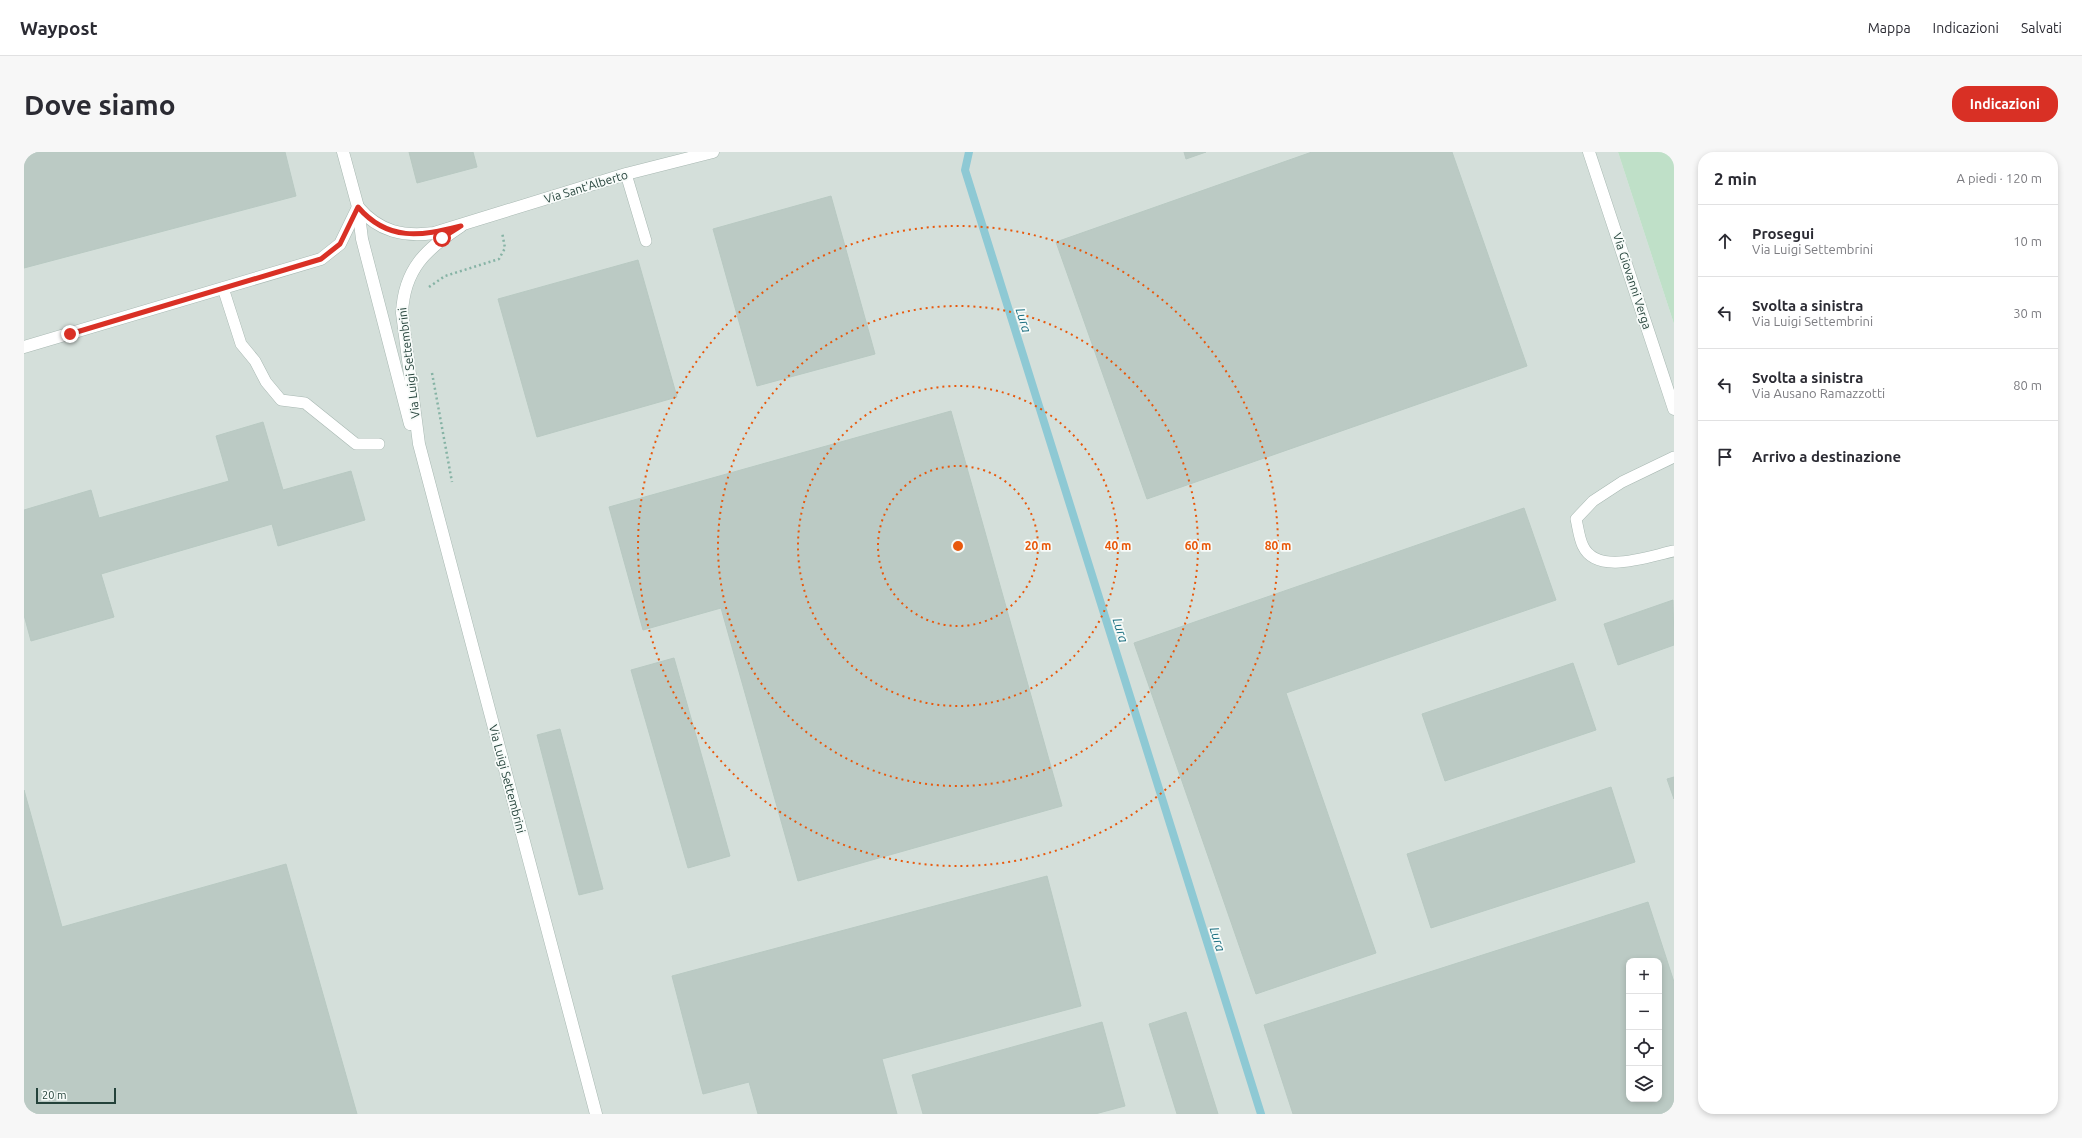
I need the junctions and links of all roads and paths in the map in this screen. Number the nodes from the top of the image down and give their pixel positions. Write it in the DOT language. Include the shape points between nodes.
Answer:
graph roads {
  1 [pos="343,152"];
  2 [pos="713,152"];
  3 [pos="1589,152"];
  4 [pos="626,174"];
  5 [pos="358,207"];
  6 [pos="498,214"];
  7 [pos="461,226"];
  8 [pos="646,241"];
  9 [pos="223,288"];
  10 [pos="427,288"];
  11 [pos="24,347"];
  12 [pos="431,368"];
  13 [pos="1674,409"];
  14 [pos="379,444"];
  15 [pos="419,444"];
  16 [pos="1674,457"];
  17 [pos="452,484"];
  18 [pos="1674,551"];
  19 [pos="596,1114"];
  1 -- 5 [label="street, Via Luigi Settembrini"];
  2 -- 4 [label="street, Via Sant'Alberto"];
  3 -- 13 [label="street, Via Giovanni Verga"];
  4 -- 6 [label="street, Via Sant'Alberto"];
  4 -- 8 [label="lane"];
  5 -- 7 [label="street, Via Luigi Settembrini" via="372,221 402,234 434,233"];
  5 -- 9 [label="street" via="340,244 321,259"];
  5 -- 15 [label="street, Via Luigi Settembrini" via="362,239 410,424"];
  6 -- 7 [label="street, Via Sant'Alberto"];
  6 -- 10 [label="path" via="505,248 499,259 445,276"];
  7 -- 15 [label="street, Via Luigi Settembrini" via="442,238 414,266 403,296 402,313"];
  9 -- 11 [label="street"];
  9 -- 14 [label="lane" via="241,344 281,400 305,403 356,444"];
  12 -- 17 [label="path"];
  15 -- 19 [label="street, Via Luigi Settembrini"];
  16 -- 18 [label="lane" via="1622,482 1593,501 1576,519 1583,546 1594,559 1618,563"];
}
